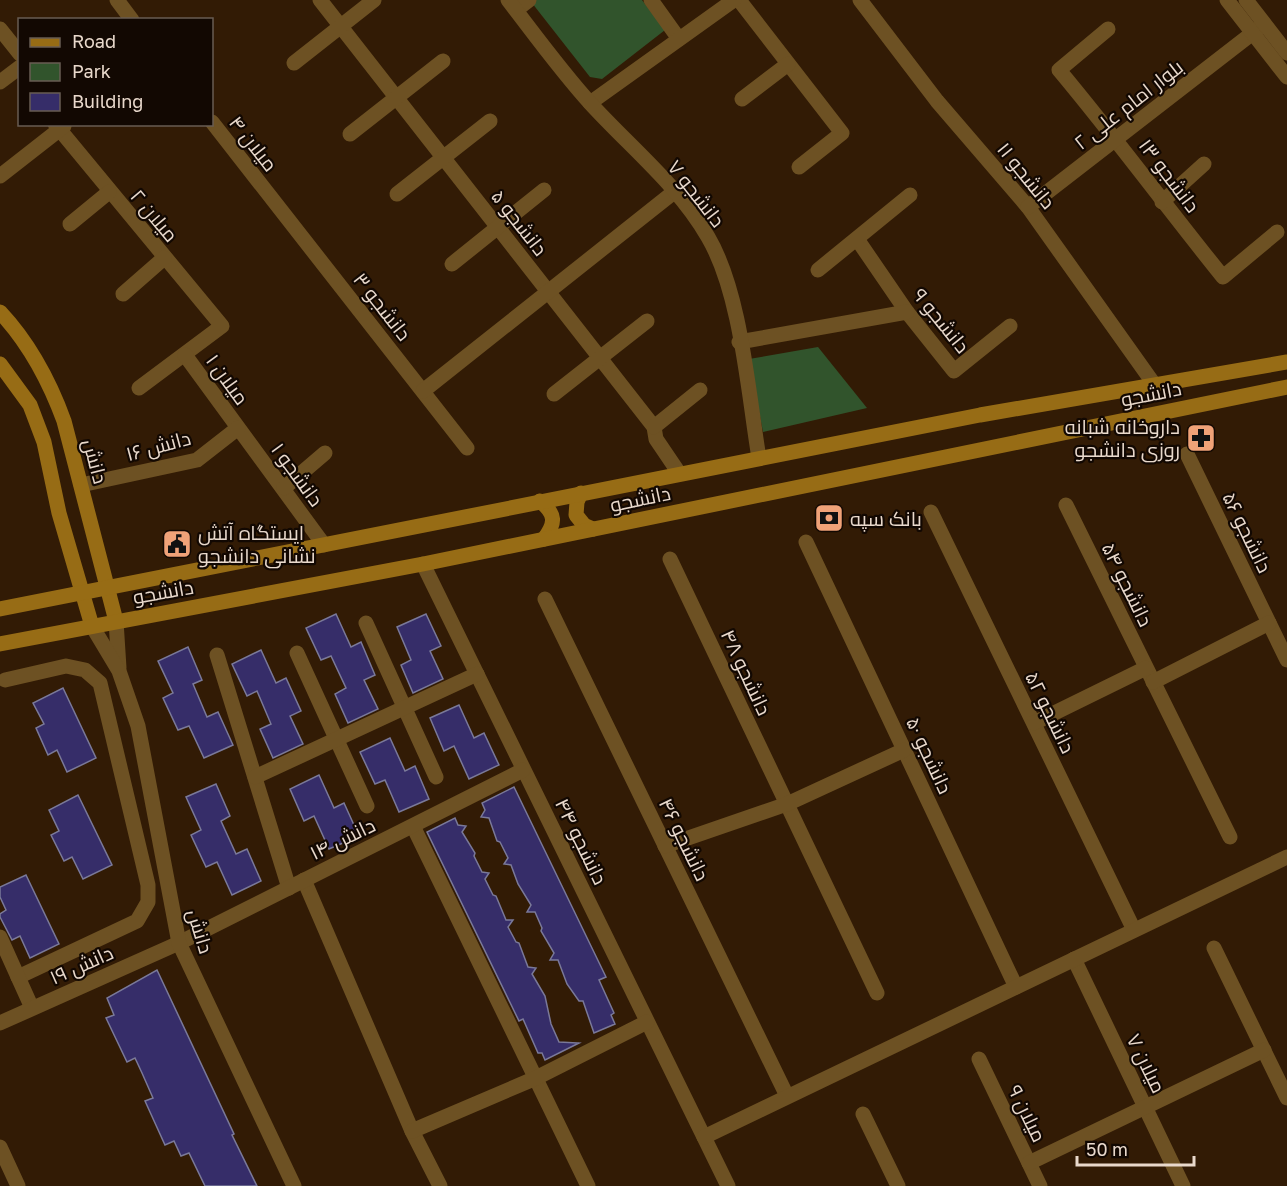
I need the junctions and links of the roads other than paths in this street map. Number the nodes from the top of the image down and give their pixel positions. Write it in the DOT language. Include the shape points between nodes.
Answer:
graph roads {
  1 [pos="117,0"];
  2 [pos="320,0"];
  3 [pos="374,0"];
  4 [pos="529,0"];
  5 [pos="651,0"];
  6 [pos="734,0"];
  7 [pos="739,0"];
  8 [pos="860,0"];
  9 [pos="1227,0"];
  10 [pos="1246,0"];
  11 [pos="512,5"];
  12 [pos="130,18"];
  13 [pos="340,26"];
  14 [pos="0,29"];
  15 [pos="1108,29"];
  16 [pos="1259,29"];
  17 [pos="679,39"];
  18 [pos="18,52"];
  19 [pos="1287,53"];
  20 [pos="443,61"];
  21 [pos="294,63"];
  22 [pos="788,64"];
  23 [pos="18,68"];
  24 [pos="1287,77"];
  25 [pos="0,82"];
  26 [pos="396,98"];
  27 [pos="742,99"];
  28 [pos="590,103"];
  29 [pos="490,120"];
  30 [pos="213,123"];
  31 [pos="59,126"];
  32 [pos="350,134"];
  33 [pos="1117,139"];
  34 [pos="443,158"];
  35 [pos="1204,164"];
  36 [pos="799,167"];
  37 [pos="0,176"];
  38 [pos="264,190"];
  39 [pos="544,190"];
  40 [pos="109,192"];
  41 [pos="674,192"];
  42 [pos="397,194"];
  43 [pos="910,195"];
  44 [pos="1162,202"];
  45 [pos="1028,207"];
  46 [pos="70,224"];
  47 [pos="498,227"];
  48 [pos="1277,232"];
  49 [pos="856,239"];
  50 [pos="164,258"];
  51 [pos="452,264"];
  52 [pos="818,270"];
  53 [pos="548,291"];
  54 [pos="123,294"];
  55 [pos="0,312"];
  56 [pos="907,312"];
  57 [pos="646,321"];
  58 [pos="1010,326"];
  59 [pos="739,342"];
  60 [pos="185,355"];
  61 [pos="600,358"];
  62 [pos="1287,362"];
  63 [pos="0,364"];
  64 [pos="1154,384"];
  65 [pos="1287,387"];
  66 [pos="139,388"];
  67 [pos="700,390"];
  68 [pos="423,391"];
  69 [pos="554,394"];
  70 [pos="654,427"];
  71 [pos="238,428"];
  72 [pos="467,448"];
  73 [pos="325,453"];
  74 [pos="1187,454"];
  75 [pos="759,458"];
  76 [pos="679,474"];
  77 [pos="81,485"];
  78 [pos="284,488"];
  79 [pos="581,493"];
  80 [pos="540,501"];
  81 [pos="1066,506"];
  82 [pos="931,512"];
  83 [pos="593,529"];
  84 [pos="544,539"];
  85 [pos="806,542"];
  86 [pos="324,545"];
  87 [pos="670,559"];
  88 [pos="423,564"];
  89 [pos="107,586"];
  90 [pos="83,592"];
  91 [pos="545,599"];
  92 [pos="0,609"];
  93 [pos="116,621"];
  94 [pos="366,623"];
  95 [pos="1269,623"];
  96 [pos="92,626"];
  97 [pos="0,644"];
  98 [pos="297,653"];
  99 [pos="217,654"];
  100 [pos="1287,660"];
  101 [pos="119,671"];
  102 [pos="477,674"];
  103 [pos="1149,675"];
  104 [pos="5,680"];
  105 [pos="404,708"];
  106 [pos="1034,723"];
  107 [pos="337,740"];
  108 [pos="904,750"];
  109 [pos="523,770"];
  110 [pos="255,777"];
  111 [pos="436,777"];
  112 [pos="787,804"];
  113 [pos="367,807"];
  114 [pos="413,826"];
  115 [pos="1230,837"];
  116 [pos="665,846"];
  117 [pos="1287,857"];
  118 [pos="304,880"];
  119 [pos="289,888"];
  120 [pos="1134,930"];
  121 [pos="0,937"];
  122 [pos="179,943"];
  123 [pos="1214,948"];
  124 [pos="1074,959"];
  125 [pos="10,969"];
  126 [pos="1016,987"];
  127 [pos="877,993"];
  128 [pos="32,1008"];
  129 [pos="647,1022"];
  130 [pos="0,1023"];
  131 [pos="1264,1050"];
  132 [pos="979,1059"];
  133 [pos="536,1078"];
  134 [pos="787,1096"];
  135 [pos="1287,1098"];
  136 [pos="1145,1107"];
  137 [pos="863,1114"];
  138 [pos="412,1131"];
  139 [pos="704,1137"];
  140 [pos="0,1147"];
  141 [pos="1029,1163"];
  142 [pos="437,1185"];
  143 [pos="18,1186"];
  144 [pos="294,1186"];
  145 [pos="588,1186"];
  146 [pos="728,1186"];
  147 [pos="898,1186"];
  148 [pos="1040,1186"];
  149 [pos="1183,1186"];
  1 -- 12 [label="street"];
  2 -- 13 [label="street, دانشجو ۵"];
  3 -- 13 [label="street"];
  4 -- 11 [label="street"];
  5 -- 17 [label="street"];
  6 -- 17 [label="street"];
  7 -- 22 [label="street"];
  8 -- 45 [label="street, دانشجو ۱۱" via="937,100"];
  9 -- 16 [label="street"];
  10 -- 16 [label="street"];
  11 -- 28 [label="street, دانشجو ۷"];
  13 -- 21 [label="street"];
  13 -- 26 [label="street, دانشجو ۵"];
  14 -- 18 [label="street"];
  15 -- 33 [label="street, دانشجو ۱۳" via="1059,70"];
  16 -- 19 [label="street"];
  16 -- 24 [label="street"];
  16 -- 33 [label="street, بلوار امام علی ۲"];
  17 -- 28 [label="street"];
  20 -- 26 [label="street"];
  22 -- 27 [label="street"];
  22 -- 36 [label="street" via="842,133"];
  23 -- 25 [label="street"];
  26 -- 32 [label="street"];
  26 -- 34 [label="street, دانشجو ۵"];
  28 -- 41 [label="street, دانشجو ۷"];
  29 -- 34 [label="street"];
  30 -- 38 [label="street, میلان ۴"];
  31 -- 37 [label="street"];
  31 -- 40 [label="street, میلان ۲"];
  33 -- 44 [label="street, دانشجو ۱۳"];
  33 -- 45 [label="street, بلوار امام علی ۲"];
  34 -- 42 [label="street"];
  34 -- 47 [label="street, دانشجو ۵"];
  35 -- 44 [label="street"];
  38 -- 68 [label="street, دانشجو ۳"];
  39 -- 47 [label="street"];
  40 -- 46 [label="street"];
  40 -- 50 [label="street, میلان ۲"];
  41 -- 53 [label="street"];
  41 -- 59 [label="street, دانشجو ۷" via="707,236 723,269"];
  43 -- 49 [label="street"];
  44 -- 48 [label="street, دانشجو ۱۳" via="1223,278"];
  45 -- 64 [label="street, دانشجو ۱۱"];
  47 -- 51 [label="street"];
  47 -- 53 [label="street, دانشجو ۵"];
  49 -- 52 [label="street"];
  49 -- 56 [label="street, دانشجو ۹"];
  50 -- 54 [label="street"];
  50 -- 60 [label="street, میلان ۲" via="222,326"];
  53 -- 61 [label="street, دانشجو ۵"];
  53 -- 68 [label="street"];
  55 -- 77 [label="main road, دانش" via="35,357 53,390"];
  56 -- 58 [label="street, دانشجو ۹" via="954,371"];
  56 -- 59 [label="street"];
  57 -- 61 [label="street"];
  59 -- 75 [label="street, دانشجو ۷"];
  60 -- 66 [label="street"];
  60 -- 71 [label="street, میلان ۱"];
  61 -- 69 [label="street"];
  61 -- 70 [label="street, دانشجو ۵"];
  62 -- 64 [label="main road, دانشجو"];
  63 -- 90 [label="main road, دانش" via="30,405 44,442 59,513"];
  64 -- 75 [label="main road, دانشجو"];
  65 -- 83 [label="main road, دانشجو"];
  67 -- 70 [label="street"];
  68 -- 72 [label="street, دانشجو ۳"];
  70 -- 76 [label="street, دانشجو ۵" via="656,439"];
  71 -- 77 [label="street, دانش ۱۶" via="197,460"];
  71 -- 78 [label="street, دانشجو ۱"];
  73 -- 78 [label="street"];
  74 -- 95 [label="street, دانشجو ۵۶"];
  75 -- 76 [label="main road, دانشجو"];
  76 -- 79 [label="main road, دانشجو"];
  77 -- 89 [label="main road, دانش"];
  78 -- 86 [label="street, دانشجو ۱"];
  79 -- 80 [label="main road, دانشجو"];
  79 -- 83 [label="main road" via="576,515"];
  80 -- 84 [label="main road" via="554,517 554,526"];
  80 -- 86 [label="main road, دانشجو"];
  81 -- 103 [label="street, دانشجو ۵۴"];
  82 -- 106 [label="street, دانشجو ۵۲"];
  83 -- 84 [label="main road, دانشجو"];
  84 -- 88 [label="main road, دانشجو"];
  85 -- 108 [label="street, دانشجو ۵۰"];
  86 -- 89 [label="main road, دانشجو"];
  87 -- 112 [label="street, دانشجو ۴۸"];
  88 -- 93 [label="main road, دانشجو"];
  88 -- 102 [label="street, دانشجو ۴۴"];
  89 -- 90 [label="main road, دانشجو"];
  89 -- 93 [label="main road, دانش"];
  90 -- 92 [label="main road, دانشجو"];
  90 -- 96 [label="main road, دانش"];
  91 -- 116 [label="street, دانشجو ۴۶"];
  93 -- 96 [label="main road, دانشجو"];
  93 -- 101 [label="street, دانش"];
  94 -- 105 [label="street"];
  95 -- 100 [label="street, دانشجو ۵۶"];
  95 -- 103 [label="street"];
  96 -- 97 [label="main road, دانشجو"];
  96 -- 101 [label="street, دانش"];
  98 -- 107 [label="street"];
  99 -- 110 [label="street"];
  101 -- 122 [label="street, دانش" via="138,726"];
  102 -- 105 [label="street"];
  102 -- 109 [label="street, دانشجو ۴۴"];
  103 -- 106 [label="street"];
  103 -- 115 [label="street, دانشجو ۵۴"];
  104 -- 125 [label="street" via="66,666 85,670 100,683 148,885 148,902 137,921"];
  105 -- 107 [label="street"];
  105 -- 111 [label="street"];
  106 -- 120 [label="street, دانشجو ۵۲"];
  107 -- 110 [label="street"];
  107 -- 113 [label="street"];
  108 -- 112 [label="street"];
  108 -- 126 [label="street, دانشجو ۵۰"];
  109 -- 114 [label="street, دانش ۱۴"];
  109 -- 129 [label="street, دانشجو ۴۴"];
  110 -- 119 [label="street"];
  112 -- 116 [label="street"];
  112 -- 127 [label="street, دانشجو ۴۸"];
  114 -- 118 [label="street, دانش ۱۴"];
  114 -- 133 [label="street"];
  116 -- 134 [label="street, دانشجو ۴۶"];
  117 -- 120 [label="street"];
  118 -- 119 [label="street, دانش ۱۴"];
  118 -- 138 [label="street"];
  119 -- 122 [label="street, دانش ۱۴"];
  120 -- 124 [label="street"];
  121 -- 125 [label="street"];
  122 -- 128 [label="street, دانش ۱۹"];
  122 -- 144 [label="street, دانش"];
  123 -- 131 [label="street"];
  124 -- 126 [label="street"];
  124 -- 136 [label="street, میلان ۷"];
  125 -- 128 [label="street"];
  126 -- 134 [label="street"];
  128 -- 130 [label="street, دانش ۱۹"];
  129 -- 133 [label="street"];
  129 -- 139 [label="street, دانشجو ۴۴"];
  131 -- 135 [label="street"];
  131 -- 136 [label="street"];
  132 -- 141 [label="street, میلان ۹"];
  133 -- 138 [label="street"];
  133 -- 145 [label="street"];
  134 -- 139 [label="street"];
  136 -- 141 [label="street"];
  136 -- 149 [label="street, میلان ۷"];
  137 -- 147 [label="street"];
  138 -- 142 [label="street"];
  139 -- 146 [label="street, دانشجو ۴۴"];
  140 -- 143 [label="street"];
  141 -- 148 [label="street, میلان ۹"];
}
